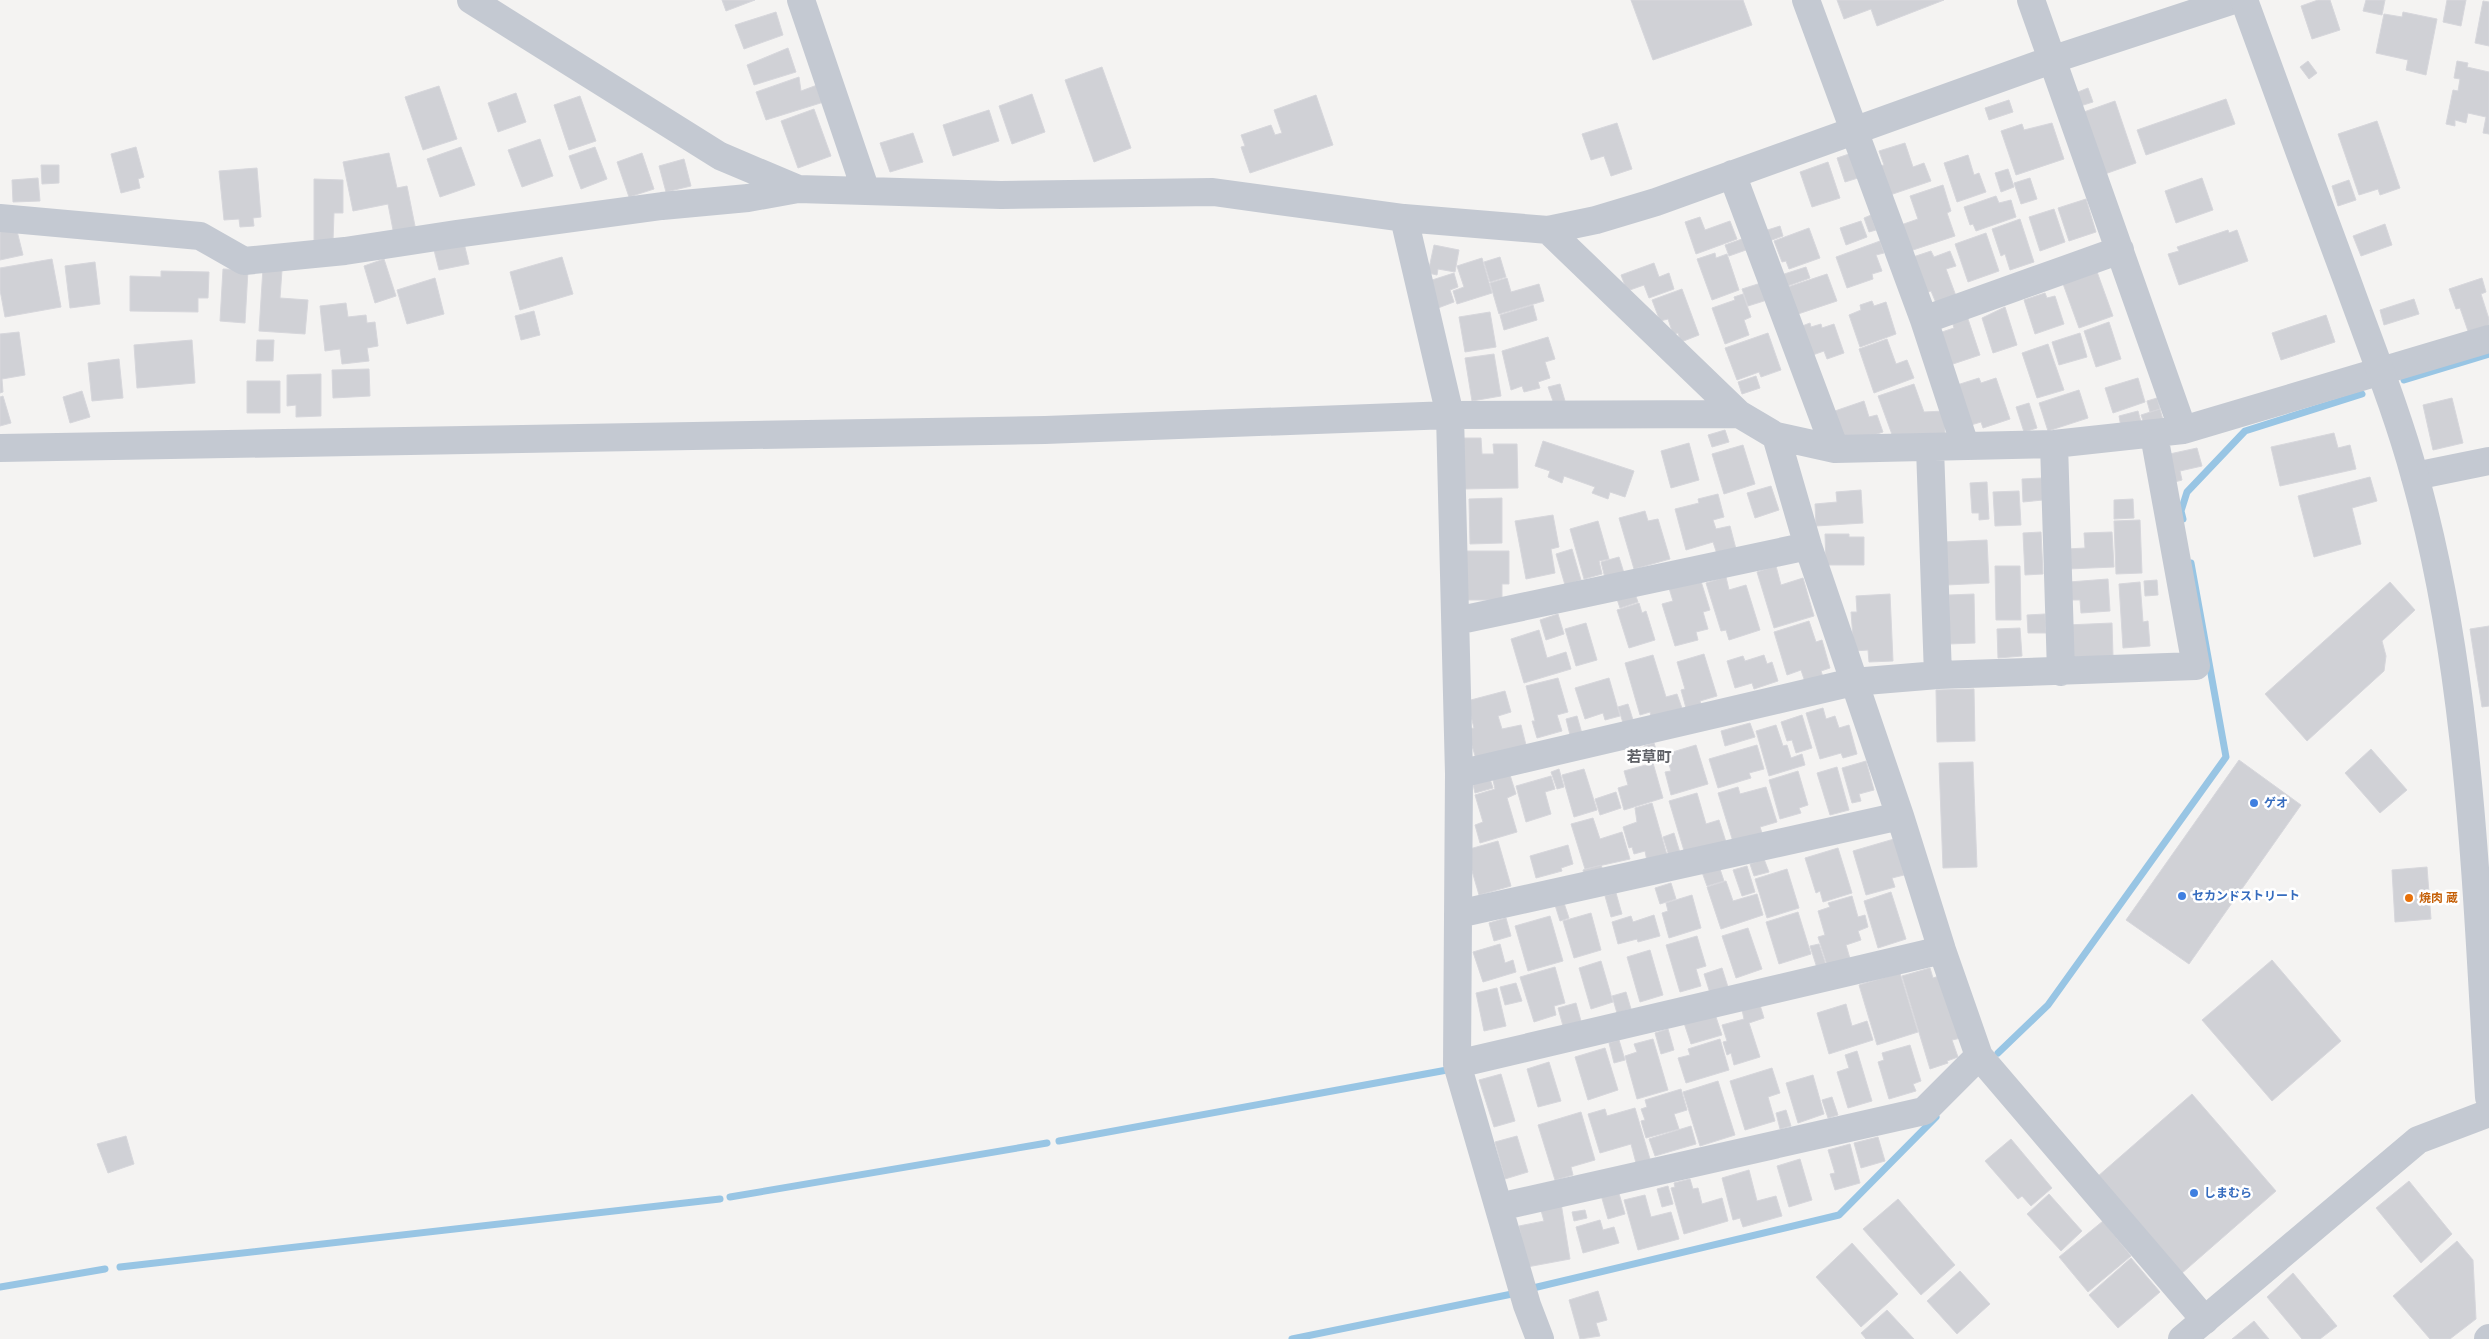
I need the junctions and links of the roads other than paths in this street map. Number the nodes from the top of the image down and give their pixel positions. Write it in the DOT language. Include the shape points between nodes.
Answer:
graph roads {
  1 [pos="471,0"];
  2 [pos="801,0"];
  3 [pos="1806,0"];
  4 [pos="2031,0"];
  5 [pos="2234,0"];
  6 [pos="2244,0"];
  7 [pos="2054,59"];
  8 [pos="1855,130"];
  9 [pos="1732,174"];
  10 [pos="798,189"];
  11 [pos="866,191"];
  12 [pos="1,212"];
  13 [pos="1404,218"];
  14 [pos="1548,230"];
  15 [pos="2120,250"];
  16 [pos="1924,320"];
  17 [pos="2489,339"];
  18 [pos="2380,371"];
  19 [pos="1740,414"];
  20 [pos="1450,415"];
  21 [pos="2183,430"];
  22 [pos="2154,434"];
  23 [pos="1776,436"];
  24 [pos="2054,444"];
  25 [pos="1965,445"];
  26 [pos="0,448"];
  27 [pos="1930,448"];
  28 [pos="1835,450"];
  29 [pos="2489,461"];
  30 [pos="2415,476"];
  31 [pos="1808,546"];
  32 [pos="1456,621"];
  33 [pos="2061,672"];
  34 [pos="1938,675"];
  35 [pos="1853,682"];
  36 [pos="1459,774"];
  37 [pos="1900,816"];
  38 [pos="1458,914"];
  39 [pos="1942,950"];
  40 [pos="2487,1028"];
  41 [pos="1979,1056"];
  42 [pos="1457,1064"];
  43 [pos="2489,1097"];
  44 [pos="2489,1113"];
  45 [pos="1499,1208"];
  46 [pos="2205,1320"];
  47 [pos="1540,1339"];
  48 [pos="2182,1339"];
  1 -- 10 [label="street" via="720,156"];
  2 -- 11 [label="street"];
  3 -- 8 [label="street"];
  4 -- 7 [label="street"];
  5 -- 7 [label="street"];
  6 -- 18 [label="street"];
  7 -- 8 [label="street"];
  7 -- 15 [label="street"];
  8 -- 9 [label="street"];
  8 -- 16 [label="street"];
  9 -- 14 [label="street" via="1656,202"];
  9 -- 28 [label="street"];
  10 -- 11 [label="street"];
  10 -- 12 [label="street" via="345,251 244,261 200,236"];
  11 -- 13 [label="street" via="1001,195 1213,192"];
  13 -- 14 [label="street"];
  13 -- 20 [label="street"];
  14 -- 19 [label="street"];
  15 -- 16 [label="street"];
  15 -- 21 [label="street"];
  16 -- 25 [label="street"];
  17 -- 18 [label="street"];
  18 -- 21 [label="street"];
  18 -- 30 [label="street"];
  19 -- 20 [label="street"];
  19 -- 23 [label="street"];
  20 -- 26 [label="street" via="1036,430"];
  20 -- 32 [label="street"];
  21 -- 22 [label="street"];
  22 -- 24 [label="street"];
  22 -- 33 [label="street" via="2196,666"];
  23 -- 28 [label="street"];
  23 -- 31 [label="street"];
  24 -- 25 [label="street"];
  24 -- 33 [label="street"];
  25 -- 27 [label="street"];
  27 -- 28 [label="street"];
  27 -- 34 [label="street"];
  29 -- 30 [label="street"];
  30 -- 40 [label="street" via="2450,638 2474,839"];
  31 -- 32 [label="street"];
  31 -- 35 [label="street"];
  32 -- 36 [label="street"];
  33 -- 34 [label="street"];
  34 -- 35 [label="street"];
  35 -- 36 [label="street"];
  35 -- 37 [label="street"];
  36 -- 38 [label="street"];
  37 -- 38 [label="street"];
  37 -- 39 [label="street"];
  38 -- 42 [label="street"];
  39 -- 41 [label="street"];
  39 -- 42 [label="street"];
  40 -- 43 [label="street"];
  41 -- 45 [label="street" via="1924,1112"];
  41 -- 46 [label="street"];
  42 -- 45 [label="street"];
  44 -- 46 [label="street" via="2418,1140"];
  45 -- 47 [label="street"];
  46 -- 48 [label="street"];
}
